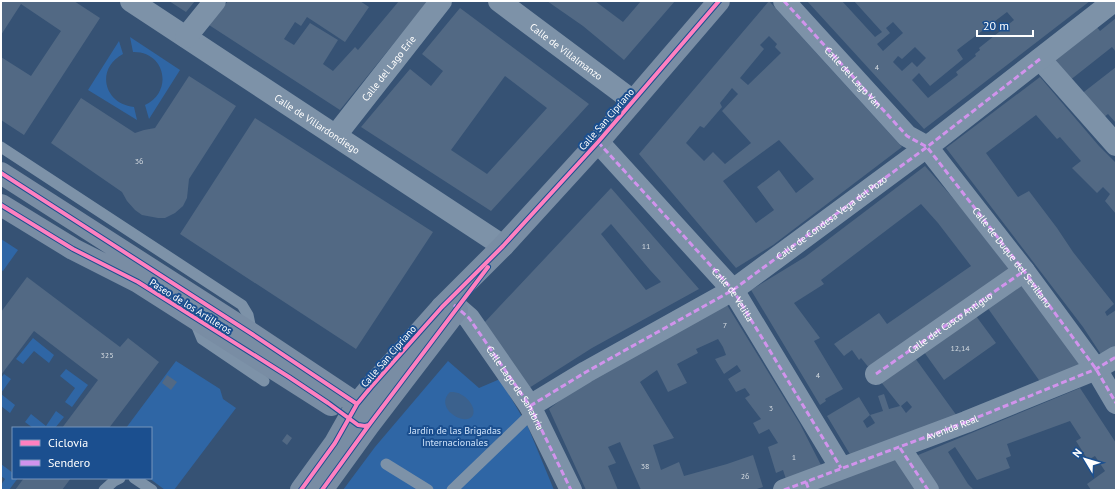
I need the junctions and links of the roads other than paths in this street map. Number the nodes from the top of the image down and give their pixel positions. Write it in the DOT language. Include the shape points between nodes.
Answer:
graph roads {
  1 [pos="131,1"];
  2 [pos="215,1"];
  3 [pos="441,1"];
  4 [pos="499,1"];
  5 [pos="719,1"];
  6 [pos="784,1"];
  7 [pos="1114,1"];
  8 [pos="186,37"];
  9 [pos="1040,59"];
  10 [pos="633,102"];
  11 [pos="336,135"];
  12 [pos="598,142"];
  13 [pos="1116,145"];
  14 [pos="1,147"];
  15 [pos="927,147"];
  16 [pos="1,173"];
  17 [pos="1,204"];
  18 [pos="503,246"];
  19 [pos="1024,271"];
  20 [pos="733,290"];
  21 [pos="450,308"];
  22 [pos="192,316"];
  23 [pos="252,334"];
  24 [pos="1116,356"];
  25 [pos="1096,370"];
  26 [pos="876,374"];
  27 [pos="264,381"];
  28 [pos="1116,403"];
  29 [pos="531,409"];
  30 [pos="358,418"];
  31 [pos="900,448"];
  32 [pos="386,464"];
  33 [pos="841,468"];
  34 [pos="118,479"];
  35 [pos="136,479"];
  36 [pos="808,486"];
  37 [pos="104,490"];
  38 [pos="152,490"];
  39 [pos="301,490"];
  40 [pos="313,490"];
  41 [pos="322,490"];
  42 [pos="428,490"];
  43 [pos="452,490"];
  44 [pos="571,490"];
  45 [pos="784,490"];
  46 [pos="928,490"];
  1 -- 8 [label="street, Calle de Villardondiego"];
  2 -- 8 [label="street"];
  3 -- 11 [label="street, Calle del Lago Erie"];
  4 -- 10 [label="street, Calle de Villalmanzo"];
  5 -- 10 [label="street, Calle San Cipriano"];
  6 -- 15 [label="street, Calle del Lago Van" via="907,136"];
  7 -- 9 [label="street, Calle de Condesa Vega del Pozo"];
  8 -- 11 [label="street, Calle de Villardondiego"];
  9 -- 13 [label="street"];
  9 -- 15 [label="street, Calle de Condesa Vega del Pozo"];
  10 -- 12 [label="street, Calle San Cipriano"];
  11 -- 18 [label="street, Calle de Villardondiego"];
  12 -- 18 [label="street, Calle San Cipriano"];
  12 -- 20 [label="street, Calle de Velilla"];
  14 -- 23 [label="lane" via="242,305 248,315"];
  15 -- 19 [label="street, Calle de Duque del Sevillano"];
  15 -- 20 [label="street, Calle de Condesa Vega del Pozo"];
  16 -- 23 [label="street, Paseo de los Artilleros"];
  17 -- 22 [label="street, Paseo de los Artilleros" via="73,249 138,282"];
  18 -- 21 [label="street, Calle San Cipriano"];
  19 -- 25 [label="street, Calle de Duque del Sevillano"];
  19 -- 26 [label="street, Calle del Casco Antiguo"];
  20 -- 29 [label="street, Calle de Condesa Vega del Pozo" via="586,372"];
  20 -- 33 [label="street, Calle de Velilla"];
  21 -- 29 [label="street, Calle Lago de Sanabria" via="470,318"];
  21 -- 30 [label="street, Calle San Cipriano"];
  22 -- 27 [label="lane" via="202,338"];
  22 -- 30 [label="street, Paseo de los Artilleros"];
  23 -- 30 [label="street, Paseo de los Artilleros"];
  24 -- 25 [label="street, Avenida Real"];
  25 -- 28 [label="street, Calle de Duque del Sevillano"];
  25 -- 31 [label="street, Avenida Real"];
  29 -- 43 [label="lane"];
  29 -- 44 [label="street, Calle Lago de Sanabria"];
  30 -- 39 [label="street, Calle San Cipriano" via="335,443"];
  30 -- 40 [label="street" via="342,449"];
  30 -- 41 [label="street, Calle San Cipriano"];
  31 -- 33 [label="street, Avenida Real"];
  31 -- 46 [label="street"];
  32 -- 42 [label="lane"];
  33 -- 36 [label="street, Avenida Real"];
  34 -- 37 [label="lane"];
  35 -- 38 [label="lane"];
  36 -- 45 [label="street, Avenida Real"];
}
